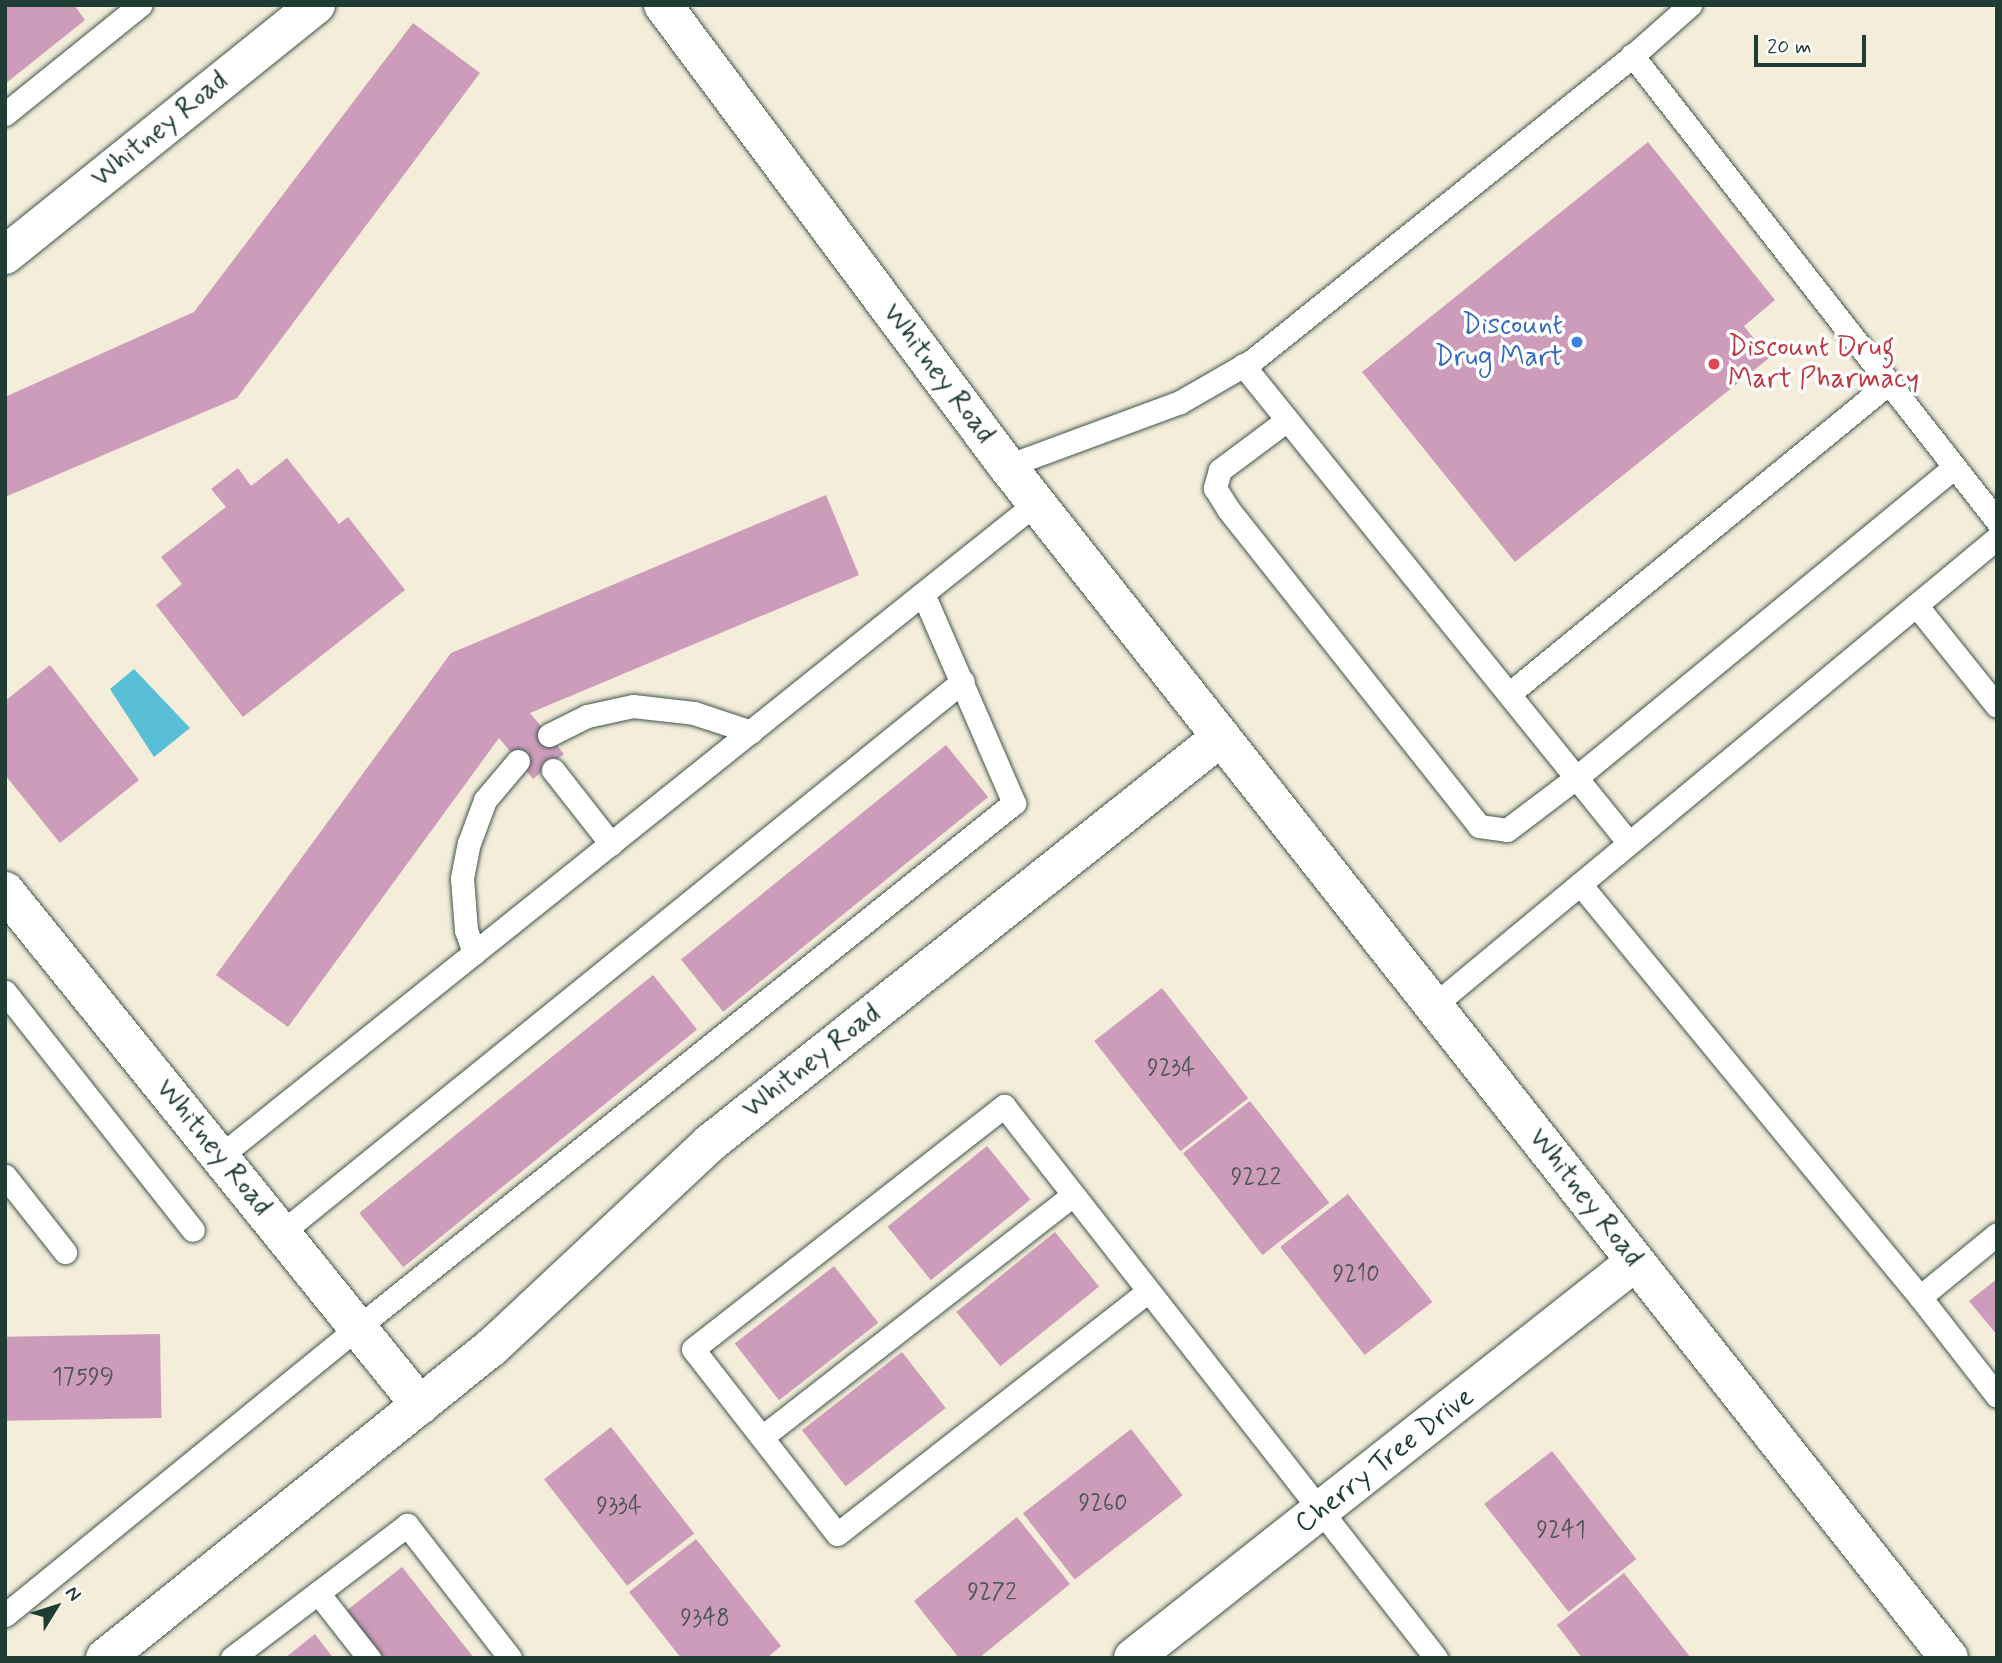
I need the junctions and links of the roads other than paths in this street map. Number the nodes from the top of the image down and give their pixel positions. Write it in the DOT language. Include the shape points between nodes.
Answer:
graph roads {
  1 [pos="140,5"];
  2 [pos="316,5"];
  3 [pos="663,5"];
  4 [pos="1690,5"];
  5 [pos="1632,55"];
  6 [pos="5,114"];
  7 [pos="5,255"];
  8 [pos="1243,366"];
  9 [pos="1889,383"];
  10 [pos="1287,419"];
  11 [pos="1007,466"];
  12 [pos="1954,467"];
  13 [pos="1036,503"];
  14 [pos="1997,522"];
  15 [pos="1997,538"];
  16 [pos="923,594"];
  17 [pos="1916,605"];
  18 [pos="963,681"];
  19 [pos="1510,693"];
  20 [pos="1997,706"];
  21 [pos="751,732"];
  22 [pos="549,736"];
  23 [pos="1221,737"];
  24 [pos="518,761"];
  25 [pos="553,770"];
  26 [pos="1577,776"];
  27 [pos="1629,843"];
  28 [pos="611,844"];
  29 [pos="1580,884"];
  30 [pos="5,891"];
  31 [pos="474,953"];
  32 [pos="5,992"];
  33 [pos="1433,1006"];
  34 [pos="219,1157"];
  35 [pos="5,1176"];
  36 [pos="1073,1195"];
  37 [pos="193,1230"];
  38 [pos="281,1233"];
  39 [pos="1997,1234"];
  40 [pos="65,1252"];
  41 [pos="1635,1262"];
  42 [pos="1147,1292"];
  43 [pos="1920,1297"];
  44 [pos="357,1328"];
  45 [pos="1997,1396"];
  46 [pos="420,1405"];
  47 [pos="762,1437"];
  48 [pos="1320,1513"];
  49 [pos="318,1593"];
  50 [pos="5,1615"];
  51 [pos="105,1658"];
  52 [pos="232,1658"];
  53 [pos="369,1658"];
  54 [pos="510,1658"];
  55 [pos="1133,1658"];
  56 [pos="1436,1658"];
  57 [pos="1949,1658"];
  1 -- 6 [label="lane"];
  2 -- 7 [label="street, Whitney Road"];
  3 -- 11 [label="street, Whitney Road"];
  4 -- 5 [label="lane"];
  5 -- 8 [label="lane"];
  5 -- 9 [label="lane"];
  8 -- 10 [label="lane"];
  8 -- 11 [label="lane" via="1180,402"];
  9 -- 12 [label="lane"];
  9 -- 19 [label="lane"];
  10 -- 19 [label="lane"];
  10 -- 26 [label="lane" via="1220,470 1215,488 1479,826 1507,830"];
  11 -- 13 [label="street, Whitney Road"];
  12 -- 14 [label="lane"];
  12 -- 26 [label="lane"];
  13 -- 16 [label="lane"];
  13 -- 23 [label="street, Whitney Road"];
  15 -- 17 [label="lane"];
  16 -- 18 [label="lane"];
  16 -- 21 [label="lane"];
  17 -- 20 [label="lane"];
  17 -- 27 [label="lane"];
  18 -- 38 [label="lane"];
  18 -- 44 [label="lane" via="1014,803"];
  19 -- 26 [label="lane"];
  21 -- 22 [label="lane" via="694,713 633,706 587,716"];
  21 -- 28 [label="lane"];
  23 -- 33 [label="street, Whitney Road"];
  23 -- 46 [label="street, Whitney Road" via="710,1143 490,1349"];
  24 -- 31 [label="lane" via="485,800 469,843 462,878 466,930"];
  25 -- 28 [label="lane"];
  26 -- 27 [label="lane"];
  27 -- 29 [label="lane"];
  28 -- 31 [label="lane"];
  29 -- 33 [label="lane"];
  29 -- 43 [label="lane"];
  30 -- 34 [label="street, Whitney Road"];
  31 -- 34 [label="lane"];
  32 -- 37 [label="lane"];
  33 -- 41 [label="street, Whitney Road"];
  34 -- 38 [label="street, Whitney Road"];
  35 -- 40 [label="lane"];
  36 -- 42 [label="lane"];
  36 -- 47 [label="lane"];
  36 -- 47 [label="lane" via="1003,1106 693,1349"];
  38 -- 44 [label="street, Whitney Road"];
  39 -- 43 [label="lane"];
  41 -- 48 [label="street, Cherry Tree Drive"];
  41 -- 57 [label="street, Whitney Road"];
  42 -- 47 [label="lane" via="837,1534"];
  42 -- 48 [label="lane"];
  43 -- 45 [label="lane"];
  44 -- 46 [label="street, Whitney Road"];
  44 -- 50 [label="lane"];
  46 -- 51 [label="street, Whitney Road"];
  48 -- 55 [label="street, Cherry Tree Drive"];
  48 -- 56 [label="lane"];
  49 -- 52 [label="lane"];
  49 -- 53 [label="lane"];
  49 -- 54 [label="lane" via="407,1525"];
}
